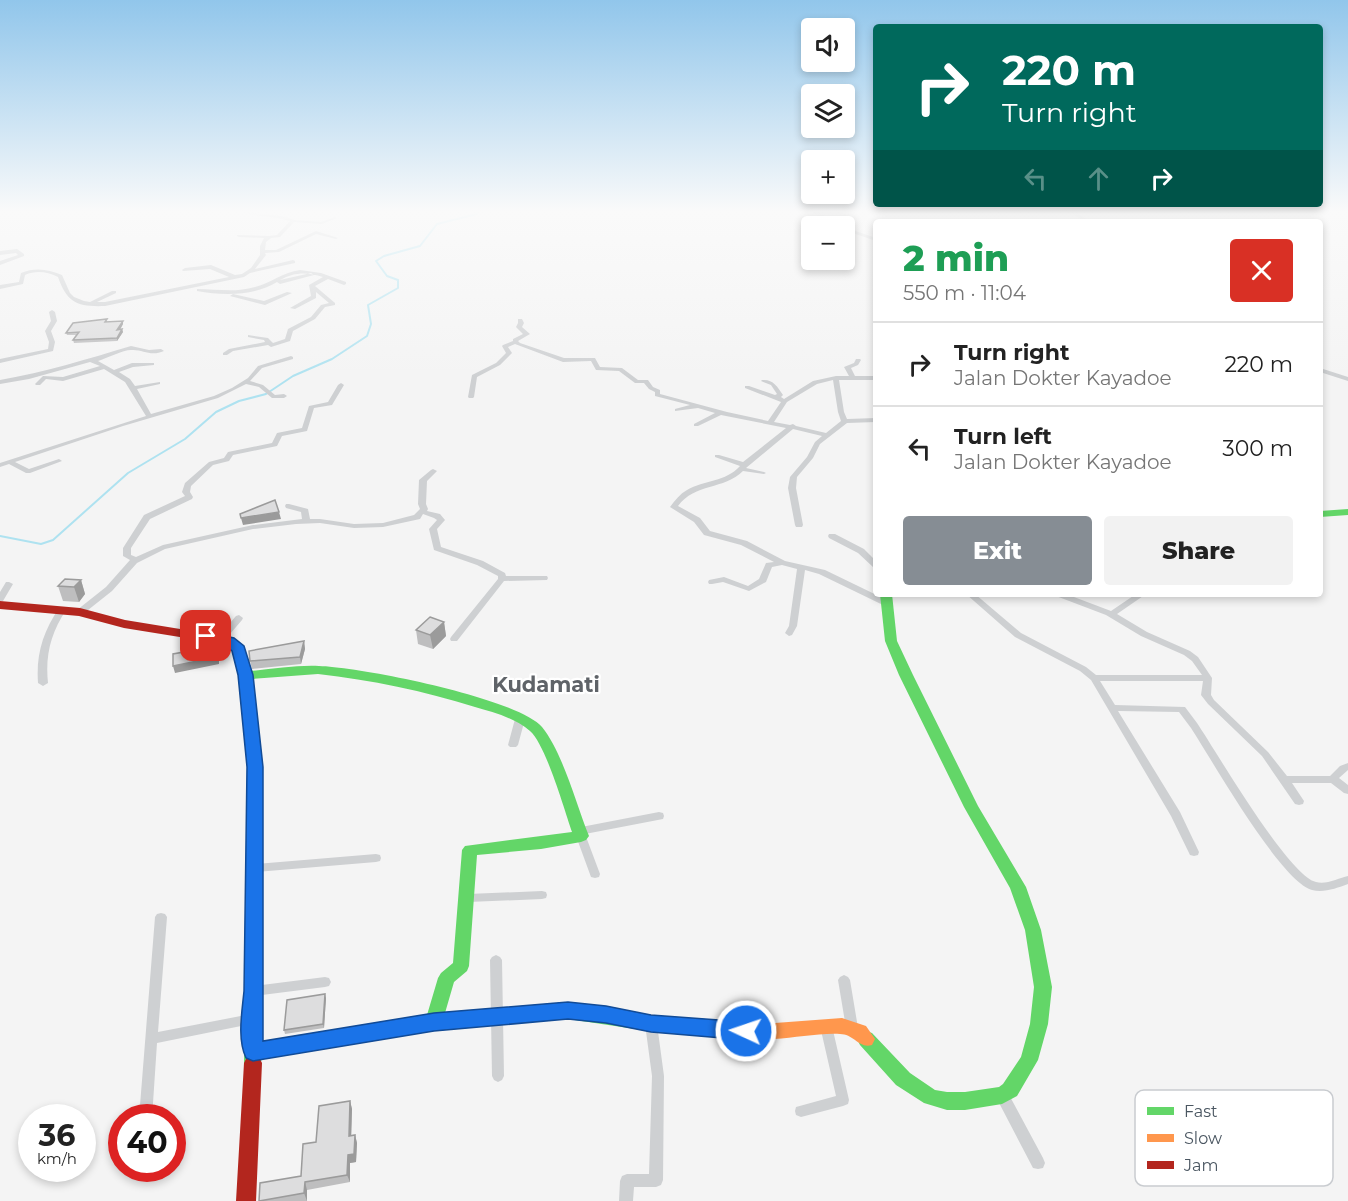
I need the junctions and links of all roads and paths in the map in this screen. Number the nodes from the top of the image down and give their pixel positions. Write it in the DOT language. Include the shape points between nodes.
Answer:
graph roads {
  1 [pos="209,266"];
  2 [pos="209,266"];
  3 [pos="255,266"];
  4 [pos="275,266"];
  5 [pos="185,270"];
  6 [pos="248,272"];
  7 [pos="328,276"];
  8 [pos="234,277"];
  9 [pos="344,283"];
  10 [pos="0,287"];
  11 [pos="313,287"];
  12 [pos="196,288"];
  13 [pos="114,292"];
  14 [pos="289,293"];
  15 [pos="89,304"];
  16 [pos="293,308"];
  17 [pos="52,312"];
  18 [pos="520,320"];
  19 [pos="250,336"];
  20 [pos="516,342"];
  21 [pos="270,343"];
  22 [pos="161,351"];
  23 [pos="225,354"];
  24 [pos="291,358"];
  25 [pos="94,360"];
  26 [pos="858,360"];
  27 [pos="0,361"];
  28 [pos="152,364"];
  29 [pos="104,367"];
  30 [pos="1323,371"];
  31 [pos="114,372"];
  32 [pos="852,376"];
  33 [pos="836,378"];
  34 [pos="873,378"];
  35 [pos="1348,379"];
  36 [pos="764,381"];
  37 [pos="0,382"];
  38 [pos="245,382"];
  39 [pos="158,383"];
  40 [pos="38,384"];
  41 [pos="341,385"];
  42 [pos="747,387"];
  43 [pos="135,388"];
  44 [pos="284,396"];
  45 [pos="471,397"];
  46 [pos="777,398"];
  47 [pos="785,401"];
  48 [pos="700,405"];
  49 [pos="677,410"];
  50 [pos="721,412"];
  51 [pos="149,416"];
  52 [pos="873,420"];
  53 [pos="845,421"];
  54 [pos="771,422"];
  55 [pos="696,424"];
  56 [pos="793,426"];
  57 [pos="827,435"];
  58 [pos="717,456"];
  59 [pos="59,461"];
  60 [pos="10,462"];
  61 [pos="0,465"];
  62 [pos="743,467"];
  63 [pos="433,471"];
  64 [pos="762,473"];
  65 [pos="289,507"];
  66 [pos="423,512"];
  67 [pos="1348,512"];
  68 [pos="1323,514"];
  69 [pos="306,521"];
  70 [pos="799,525"];
  71 [pos="832,536"];
  72 [pos="137,560"];
  73 [pos="873,562"];
  74 [pos="782,563"];
  75 [pos="801,568"];
  76 [pos="544,578"];
  77 [pos="502,579"];
  78 [pos="712,582"];
  79 [pos="9,584"];
  80 [pos="873,593"];
  81 [pos="974,597"];
  82 [pos="1067,597"];
  83 [pos="1138,597"];
  84 [pos="886,598"];
  85 [pos="0,599"];
  86 [pos="0,605"];
  87 [pos="62,610"];
  88 [pos="80,612"];
  89 [pos="1112,614"];
  90 [pos="239,618"];
  91 [pos="789,633"];
  92 [pos="221,639"];
  93 [pos="454,639"];
  94 [pos="246,675"];
  95 [pos="1095,678"];
  96 [pos="1208,678"];
  97 [pos="43,683"];
  98 [pos="1113,708"];
  99 [pos="520,719"];
  100 [pos="513,745"];
  101 [pos="1348,766"];
  102 [pos="1333,779"];
  103 [pos="1285,780"];
  104 [pos="1348,790"];
  105 [pos="1299,801"];
  106 [pos="659,816"];
  107 [pos="580,834"];
  108 [pos="1194,852"];
  109 [pos="376,858"];
  110 [pos="256,868"];
  111 [pos="595,874"];
  112 [pos="1348,880"];
  113 [pos="542,895"];
  114 [pos="468,898"];
  115 [pos="161,917"];
  116 [pos="496,960"];
  117 [pos="844,980"];
  118 [pos="325,982"];
  119 [pos="254,991"];
  120 [pos="498,1016"];
  121 [pos="251,1020"];
  122 [pos="434,1022"];
  123 [pos="651,1023"];
  124 [pos="826,1026"];
  125 [pos="852,1028"];
  126 [pos="152,1039"];
  127 [pos="253,1052"];
  128 [pos="498,1076"];
  129 [pos="1002,1095"];
  130 [pos="146,1104"];
  131 [pos="801,1112"];
  132 [pos="1038,1163"];
  133 [pos="246,1201"];
  134 [pos="626,1201"];
  1 -- 8 [label="street"];
  2 -- 5 [label="street"];
  3 -- 6 [label="street"];
  4 -- 6 [label="street"];
  6 -- 8 [label="street"];
  7 -- 9 [label="street"];
  7 -- 11 [label="street" via="315,281"];
  7 -- 12 [label="street" via="294,272 268,285 231,293"];
  8 -- 12 [label="street"];
  10 -- 15 [label="street" via="21,283 24,273 48,271 60,276 70,296"];
  11 -- 16 [label="street" via="314,297"];
  11 -- 21 [label="street" via="333,304 323,306 313,318 290,330 286,342"];
  12 -- 14 [label="street" via="210,295 265,303"];
  12 -- 15 [label="street"];
  13 -- 15 [label="street"];
  17 -- 27 [label="street" via="54,321 48,331 51,350"];
  18 -- 20 [label="street" via="519,327 527,334"];
  19 -- 21 [label="street"];
  20 -- 45 [label="street" via="505,346 509,353 505,359 474,376"];
  20 -- 48 [label="street" via="563,360 593,359 598,369 620,369 637,382 646,381 658,391 656,395"];
  21 -- 23 [label="street"];
  22 -- 25 [label="street" via="131,348"];
  24 -- 38 [label="street" via="260,367"];
  25 -- 29 [label="street"];
  25 -- 37 [label="street"];
  26 -- 32 [label="street" via="847,368"];
  28 -- 31 [label="street" via="132,364"];
  29 -- 31 [label="street"];
  29 -- 40 [label="street" via="63,379 47,377"];
  30 -- 35 [label="street"];
  31 -- 43 [label="street" via="127,378"];
  32 -- 33 [label="street"];
  32 -- 34 [label="street"];
  33 -- 47 [label="street" via="815,382"];
  33 -- 53 [label="street"];
  36 -- 46 [label="street" via="774,385 780,395"];
  38 -- 44 [label="street" via="261,386 274,397"];
  38 -- 51 [label="street" via="216,397"];
  39 -- 43 [label="street"];
  41 -- 72 [label="street" via="330,404 311,407 305,430 279,434 275,445 230,453 227,460 212,463 188,485 189,497 150,514 127,548 127,556"];
  42 -- 46 [label="street"];
  43 -- 51 [label="street"];
  46 -- 47 [label="street"];
  47 -- 54 [label="street"];
  48 -- 49 [label="street"];
  48 -- 50 [label="street"];
  50 -- 54 [label="street"];
  50 -- 55 [label="street"];
  51 -- 60 [label="street"];
  52 -- 53 [label="street"];
  53 -- 57 [label="street"];
  54 -- 56 [label="street"];
  56 -- 57 [label="street"];
  56 -- 62 [label="street"];
  57 -- 70 [label="street" via="794,477 792,488"];
  58 -- 62 [label="street"];
  59 -- 60 [label="street" via="28,472"];
  60 -- 61 [label="street"];
  62 -- 64 [label="street"];
  62 -- 74 [label="street" via="731,476 693,489 674,507 697,520 707,533 744,543"];
  63 -- 66 [label="street" via="423,480"];
  65 -- 69 [label="street" via="305,511"];
  66 -- 69 [label="street" via="417,517 376,526"];
  66 -- 77 [label="street" via="441,520 433,529 438,548 500,572"];
  67 -- 68 [label="street"];
  69 -- 72 [label="street" via="253,527 171,545"];
  71 -- 73 [label="street"];
  72 -- 88 [label="street"];
  74 -- 75 [label="street"];
  74 -- 78 [label="street" via="769,565 763,580 749,589 724,579"];
  75 -- 80 [label="street" via="822,572"];
  75 -- 91 [label="street"];
  76 -- 77 [label="street"];
  77 -- 93 [label="street"];
  79 -- 85 [label="street"];
  81 -- 95 [label="street" via="1018,635"];
  82 -- 89 [label="street"];
  83 -- 89 [label="street"];
  84 -- 129 [label="street" via="891,641 913,692 970,807 1018,887 1033,930 1042,987 1040,1024 1029,1060 1010,1090"];
  86 -- 87 [label="street"];
  87 -- 88 [label="street"];
  87 -- 97 [label="street" via="50,628 42,653"];
  88 -- 92 [label="street" via="124,624"];
  89 -- 96 [label="street" via="1187,653"];
  90 -- 92 [label="street"];
  92 -- 94 [label="street" via="239,649"];
  94 -- 99 [label="street" via="343,672 451,695"];
  94 -- 110 [label="street" via="255,767"];
  95 -- 96 [label="street"];
  95 -- 98 [label="street"];
  96 -- 103 [label="street" via="1206,695 1211,702 1265,754"];
  98 -- 108 [label="street"];
  98 -- 112 [label="street" via="1182,709 1291,870 1312,886"];
  99 -- 100 [label="street"];
  99 -- 107 [label="street" via="534,727 548,745"];
  101 -- 102 [label="street"];
  102 -- 103 [label="street"];
  102 -- 104 [label="street"];
  103 -- 105 [label="street"];
  106 -- 107 [label="street"];
  107 -- 111 [label="street"];
  107 -- 114 [label="street" via="541,843 470,850"];
  109 -- 110 [label="street"];
  110 -- 119 [label="street"];
  113 -- 114 [label="street"];
  114 -- 122 [label="street" via="461,966 447,978"];
  115 -- 126 [label="street"];
  116 -- 120 [label="street"];
  117 -- 125 [label="street"];
  118 -- 119 [label="street"];
  119 -- 121 [label="street"];
  120 -- 122 [label="street"];
  120 -- 123 [label="street" via="568,1011"];
  120 -- 128 [label="street"];
  121 -- 126 [label="street"];
  121 -- 127 [label="street"];
  122 -- 127 [label="street"];
  123 -- 124 [label="street" via="729,1031"];
  123 -- 134 [label="street" via="658,1076 656,1180 627,1181"];
  124 -- 125 [label="street"];
  124 -- 131 [label="street" via="843,1100"];
  125 -- 129 [label="street" via="903,1079 931,1098 965,1101"];
  126 -- 130 [label="street"];
  127 -- 133 [label="street"];
  129 -- 132 [label="street"];
}
